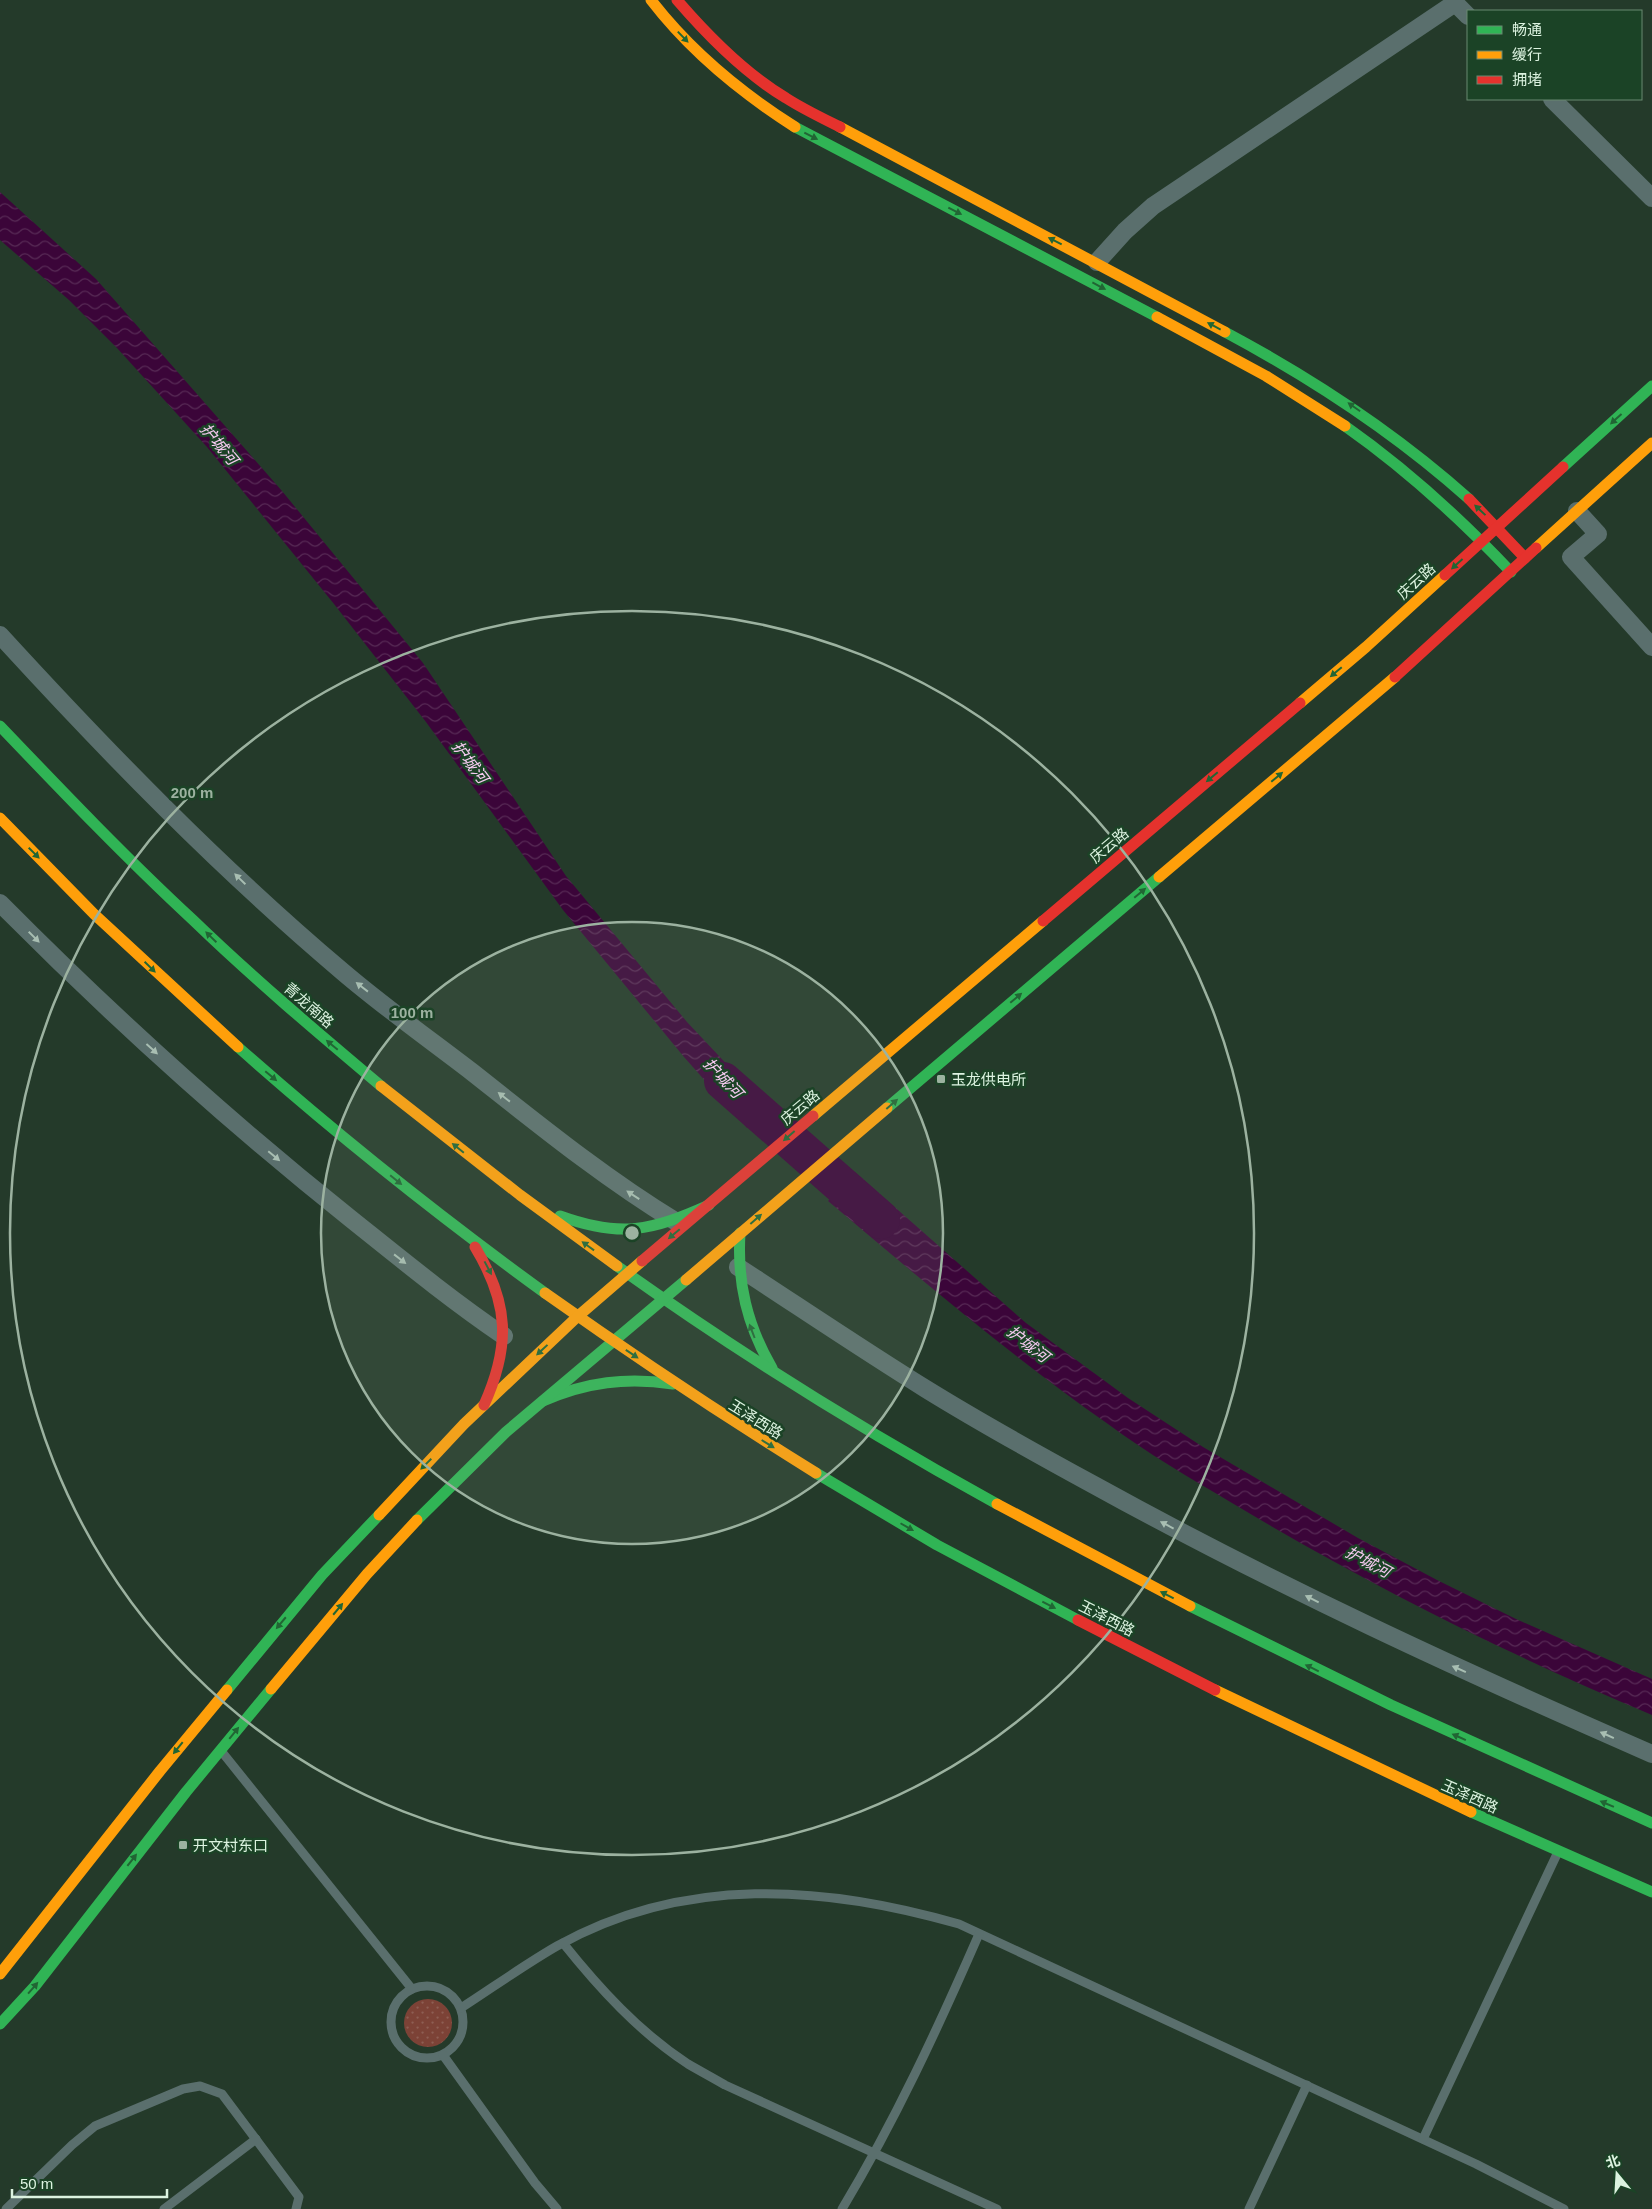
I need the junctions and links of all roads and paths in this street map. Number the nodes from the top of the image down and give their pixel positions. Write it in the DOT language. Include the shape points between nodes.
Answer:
graph roads {
  1 [pos="651,0"];
  2 [pos="677,0"];
  3 [pos="1454,2"];
  4 [pos="1467,15"];
  5 [pos="1553,100"];
  6 [pos="1652,198"];
  7 [pos="1097,262"];
  8 [pos="1652,386"];
  9 [pos="1652,443"];
  10 [pos="1577,511"];
  11 [pos="1497,528"];
  12 [pos="1482,541"];
  13 [pos="1525,558"];
  14 [pos="1511,572"];
  15 [pos="0,635"];
  16 [pos="1652,647"];
  17 [pos="0,726"];
  18 [pos="0,818"];
  19 [pos="0,903"];
  20 [pos="529,1203"];
  21 [pos="709,1205"];
  22 [pos="445,1218"];
  23 [pos="675,1221"];
  24 [pos="740,1233"];
  25 [pos="738,1267"];
  26 [pos="627,1274"];
  27 [pos="663,1299"];
  28 [pos="577,1317"];
  29 [pos="504,1336"];
  30 [pos="613,1341"];
  31 [pos="776,1373"];
  32 [pos="677,1385"];
  33 [pos="543,1401"];
  34 [pos="484,1405"];
  35 [pos="221,1750"];
  36 [pos="1652,1754"];
  37 [pos="1652,1823"];
  38 [pos="1558,1852"];
  39 [pos="1652,1892"];
  40 [pos="980,1934"];
  41 [pos="563,1943"];
  42 [pos="0,1974"];
  43 [pos="412,1990"];
  44 [pos="461,2008"];
  45 [pos="0,2024"];
  46 [pos="443,2055"];
  47 [pos="1307,2086"];
  48 [pos="256,2139"];
  49 [pos="1423,2139"];
  50 [pos="874,2153"];
  51 [pos="6,2209"];
  52 [pos="164,2209"];
  53 [pos="296,2209"];
  54 [pos="557,2209"];
  55 [pos="842,2209"];
  56 [pos="996,2209"];
  57 [pos="1249,2209"];
  58 [pos="1564,2209"];
  1 -- 12 [label="main road, one-way" via="701,56 774,114 1298,395 1409,474"];
  7 -- 2 [label="main road, one-way" via="785,98 737,62"];
  3 -- 4 [label="street"];
  3 -- 7 [label="street" via="1153,206"];
  5 -- 6 [label="street"];
  11 -- 7 [label="main road, one-way" via="1422,458 1351,405 1282,362"];
  8 -- 11 [label="main road, 庆云路, one-way"];
  9 -- 10 [label="main road"];
  10 -- 13 [label="main road"];
  10 -- 16 [label="street" via="1598,534 1572,557"];
  11 -- 12 [label="main road, 庆云路"];
  11 -- 13 [label="main road"];
  12 -- 14 [label="main road"];
  12 -- 21 [label="main road, 庆云路, one-way" via="1351,660"];
  13 -- 14 [label="main road"];
  24 -- 14 [label="main road, one-way" via="1394,678"];
  23 -- 15 [label="street, one-way" via="605,1176 344,973 180,821"];
  20 -- 17 [label="main road, 青龙南路, one-way" via="390,1094 218,944 136,866"];
  18 -- 22 [label="main road, one-way" via="175,991 350,1143"];
  19 -- 29 [label="street, one-way" via="135,1034 222,1112 404,1261"];
  20 -- 23 [label="main road" via="575,1222 606,1230 640,1230"];
  26 -- 20 [label="main road, 青龙南路, one-way"];
  21 -- 23 [label="main road"];
  21 -- 26 [label="main road, 庆云路, one-way"];
  22 -- 28 [label="main road"];
  22 -- 29 [label="main road, one-way" via="474,1246 494,1280 501,1300"];
  24 -- 25 [label="main road"];
  24 -- 27 [label="main road"];
  31 -- 25 [label="main road, one-way" via="753,1335 741,1294"];
  36 -- 25 [label="street, one-way" via="1354,1620 1145,1513 927,1390"];
  26 -- 27 [label="main road"];
  26 -- 28 [label="main road, 庆云路"];
  27 -- 30 [label="main road"];
  27 -- 31 [label="main road"];
  28 -- 30 [label="main road, 玉泽西路"];
  28 -- 34 [label="main road, 庆云路, one-way"];
  29 -- 34 [label="main road" via="499,1372"];
  30 -- 32 [label="main road, 玉泽西路, one-way"];
  30 -- 33 [label="main road"];
  37 -- 31 [label="main road, one-way" via="1438,1728 1177,1600 957,1483"];
  32 -- 33 [label="main road" via="638,1380 611,1381 579,1387"];
  32 -- 38 [label="main road, 玉泽西路, one-way" via="841,1489 1041,1601 1274,1720"];
  35 -- 33 [label="main road, one-way" via="437,1498"];
  34 -- 42 [label="main road, 庆云路, one-way" via="322,1575 160,1771"];
  35 -- 43 [label="lane"];
  45 -- 35 [label="main road, one-way" via="35,1986"];
  38 -- 39 [label="main road, 玉泽西路"];
  38 -- 49 [label="lane"];
  40 -- 41 [label="lane" via="959,1924 889,1906 773,1892 663,1905 626,1916"];
  40 -- 47 [label="lane"];
  40 -- 50 [label="lane" via="920,2066"];
  41 -- 44 [label="lane"];
  41 -- 50 [label="lane" via="619,2007 688,2064 725,2085"];
  43 -- 44 [label="lane" via="433,1986 442,1989"];
  43 -- 46 [label="lane" via="403,1995 392,2013 393,2034 404,2050 414,2056"];
  44 -- 46 [label="lane" via="462,2032 455,2045"];
  46 -- 54 [label="lane"];
  47 -- 49 [label="lane"];
  47 -- 57 [label="lane"];
  48 -- 51 [label="lane" via="222,2094 200,2086 183,2089 95,2126"];
  48 -- 52 [label="lane"];
  48 -- 53 [label="lane" via="299,2197"];
  49 -- 58 [label="lane"];
  50 -- 55 [label="lane"];
  50 -- 56 [label="lane"];
}
